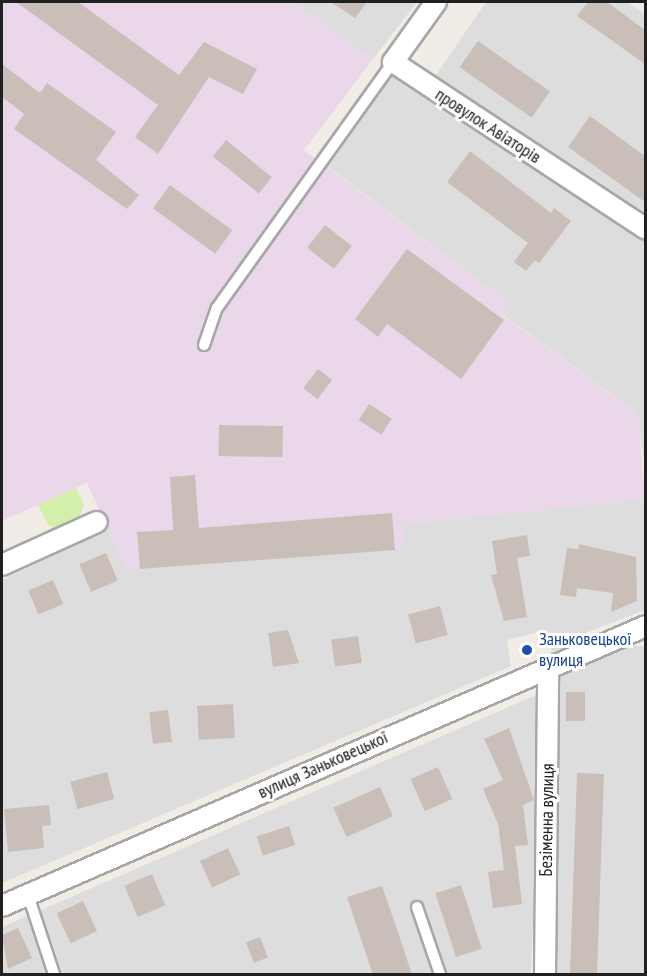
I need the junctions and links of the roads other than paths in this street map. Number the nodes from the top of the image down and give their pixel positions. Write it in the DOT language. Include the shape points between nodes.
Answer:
graph roads {
  1 [pos="436,2"];
  2 [pos="393,62"];
  3 [pos="645,229"];
  4 [pos="204,345"];
  5 [pos="97,522"];
  6 [pos="2,565"];
  7 [pos="645,626"];
  8 [pos="548,666"];
  9 [pos="27,895"];
  10 [pos="2,906"];
  11 [pos="417,907"];
  12 [pos="54,975"];
  13 [pos="440,975"];
  14 [pos="545,975"];
  1 -- 2 [label="street"];
  2 -- 3 [label="street, провулок Авіаторів"];
  2 -- 4 [label="lane" via="217,308"];
  5 -- 6 [label="street"];
  7 -- 8 [label="street, вулиця Заньковецької"];
  8 -- 9 [label="street, вулиця Заньковецької"];
  8 -- 14 [label="street, Безіменна вулиця"];
  9 -- 10 [label="street, вулиця Заньковецької"];
  9 -- 12 [label="lane"];
  11 -- 13 [label="lane"];
}
